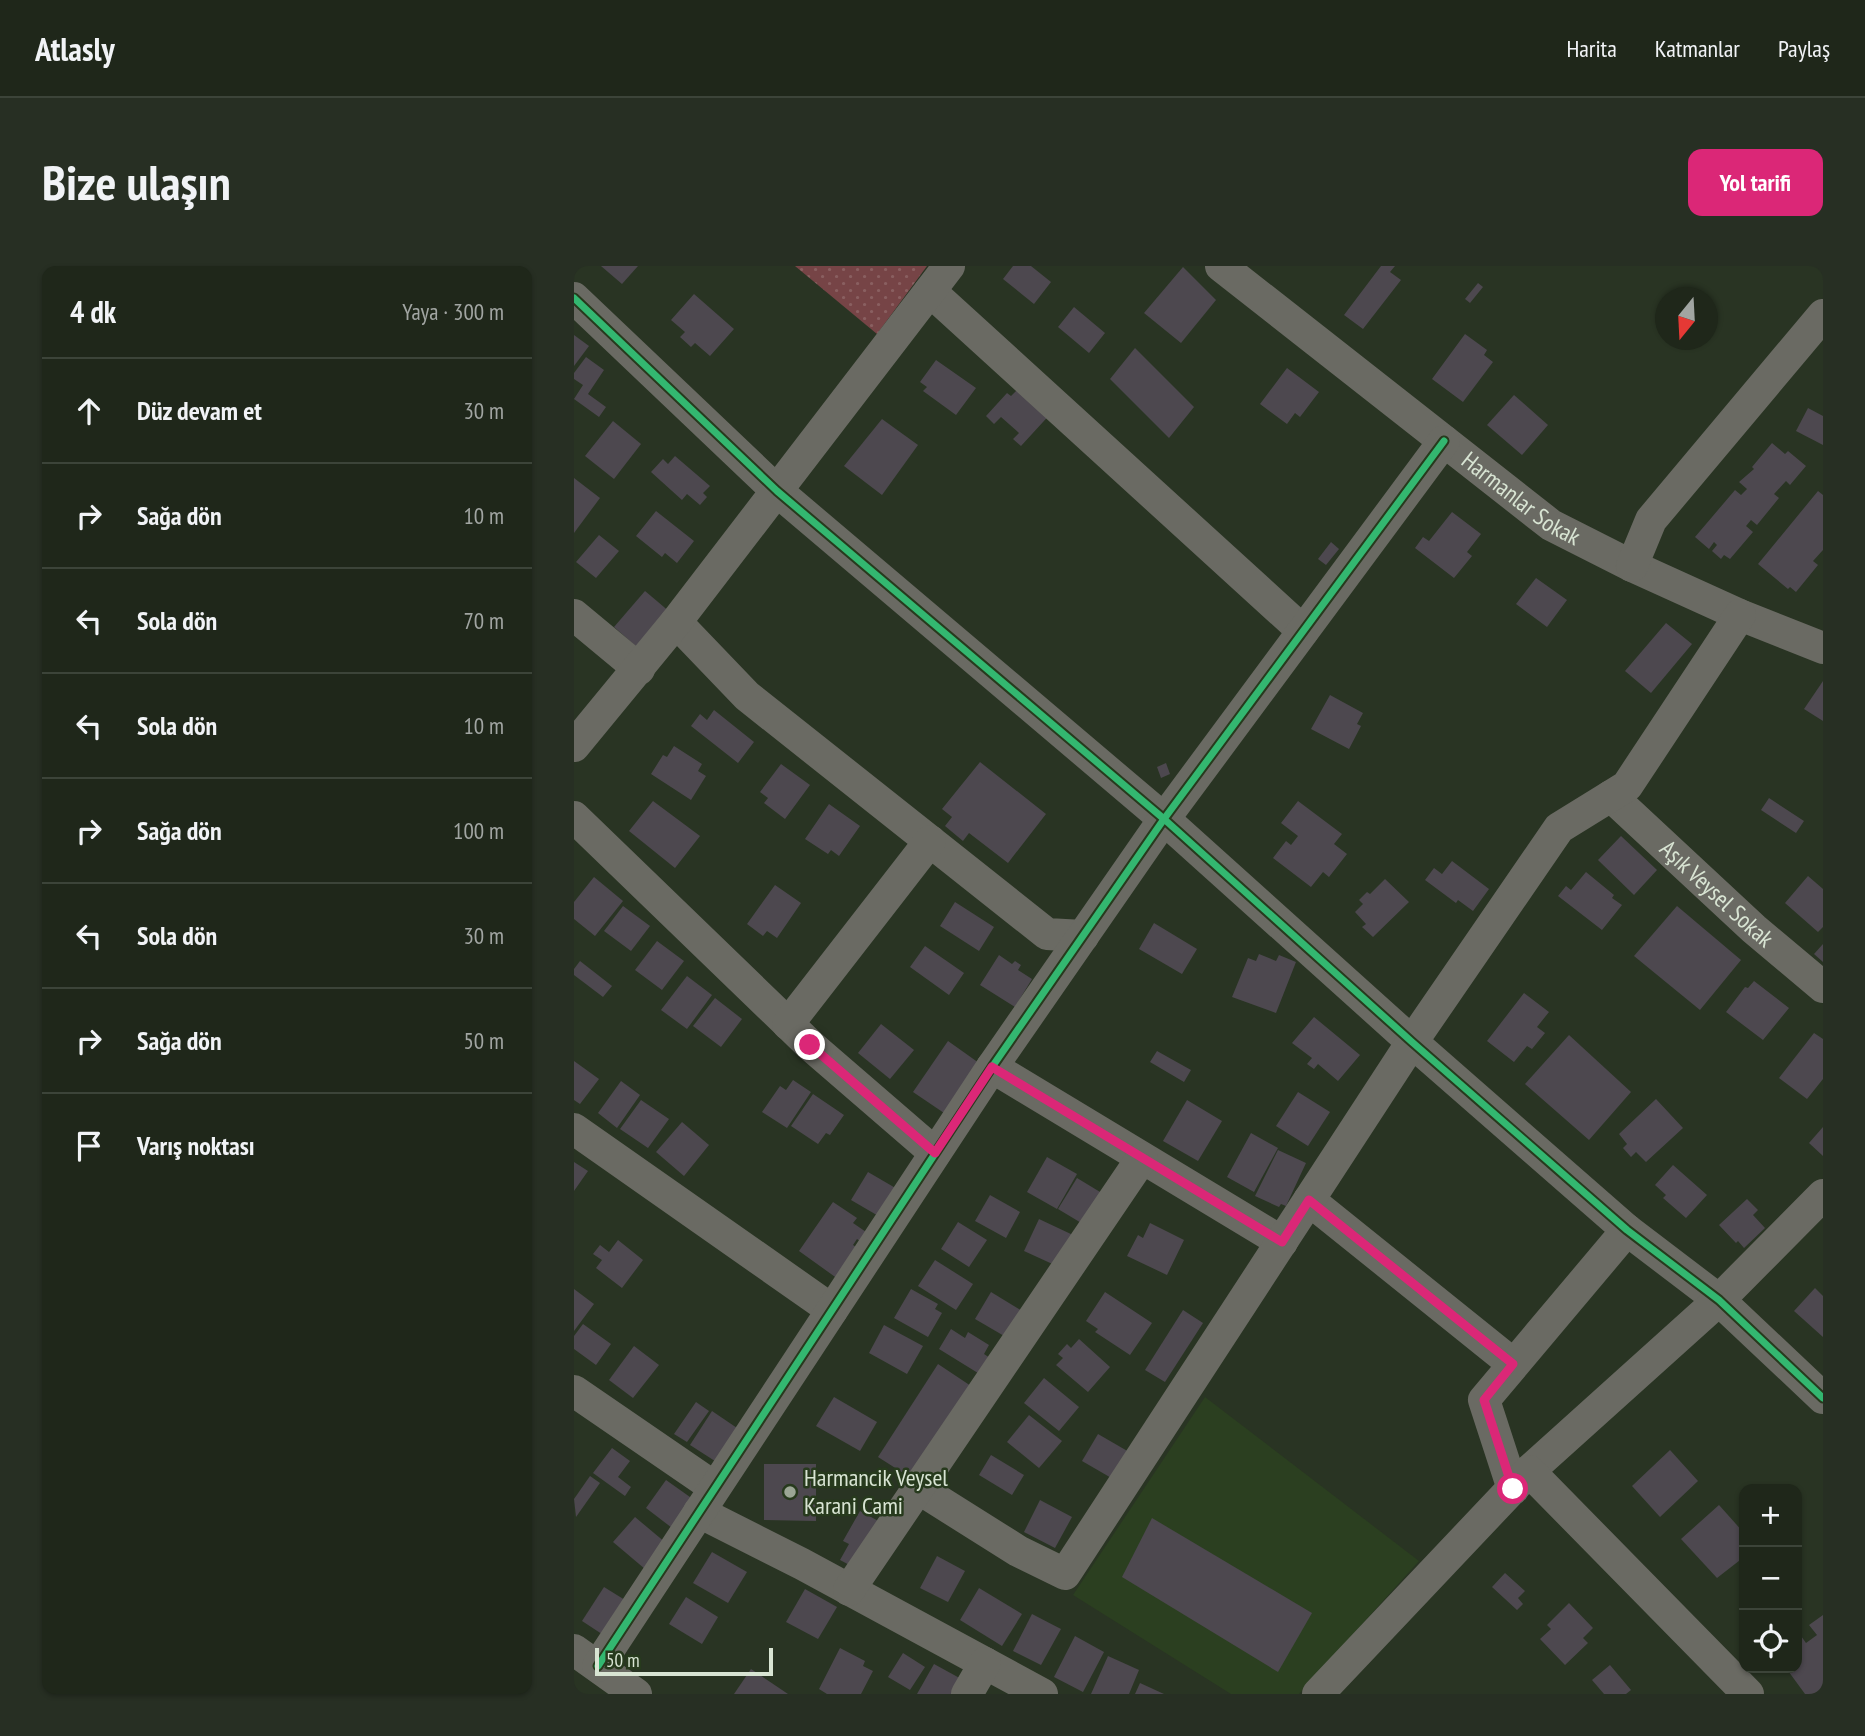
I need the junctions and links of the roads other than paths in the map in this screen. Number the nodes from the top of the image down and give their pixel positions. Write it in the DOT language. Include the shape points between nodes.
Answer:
graph roads {
  1 [pos="949,266"];
  2 [pos="1228,268"];
  3 [pos="930,291"];
  4 [pos="574,298"];
  5 [pos="1823,315"];
  6 [pos="1444,441"];
  7 [pos="777,491"];
  8 [pos="1632,566"];
  9 [pos="574,615"];
  10 [pos="1740,615"];
  11 [pos="676,622"];
  12 [pos="1303,631"];
  13 [pos="1823,649"];
  14 [pos="639,669"];
  15 [pos="574,746"];
  16 [pos="1611,796"];
  17 [pos="574,817"];
  18 [pos="1164,819"];
  19 [pos="930,841"];
  20 [pos="1083,936"];
  21 [pos="1822,985"];
  22 [pos="788,1024"];
  23 [pos="1412,1042"];
  24 [pos="992,1067"];
  25 [pos="574,1129"];
  26 [pos="935,1153"];
  27 [pos="1142,1158"];
  28 [pos="1823,1195"];
  29 [pos="1309,1200"];
  30 [pos="1627,1230"];
  31 [pos="1282,1242"];
  32 [pos="1719,1300"];
  33 [pos="832,1310"];
  34 [pos="1513,1364"];
  35 [pos="574,1391"];
  36 [pos="1823,1398"];
  37 [pos="1521,1480"];
  38 [pos="918,1488"];
  39 [pos="707,1500"];
  40 [pos="849,1590"];
  41 [pos="586,1658"];
  42 [pos="985,1663"];
  43 [pos="636,1694"];
  44 [pos="967,1694"];
  45 [pos="1042,1694"];
  46 [pos="1318,1694"];
  47 [pos="1748,1694"];
  1 -- 3 [label="street"];
  2 -- 6 [label="street, Harmanlar Sokak"];
  3 -- 7 [label="street"];
  3 -- 12 [label="street"];
  4 -- 7 [label="street"];
  5 -- 8 [label="street" via="1651,520"];
  6 -- 8 [label="street, Harmanlar Sokak" via="1550,526"];
  6 -- 12 [label="street"];
  7 -- 11 [label="street"];
  7 -- 18 [label="street"];
  8 -- 10 [label="street, Harmanlar Sokak"];
  9 -- 14 [label="street"];
  10 -- 13 [label="street, Harmanlar Sokak"];
  10 -- 16 [label="street" via="1627,786"];
  11 -- 14 [label="street"];
  11 -- 19 [label="street" via="747,696"];
  12 -- 18 [label="street"];
  14 -- 15 [label="street"];
  16 -- 21 [label="street, Aşık Veysel Sokak" via="1754,929"];
  16 -- 23 [label="street" via="1559,828"];
  17 -- 22 [label="street"];
  18 -- 20 [label="street"];
  18 -- 23 [label="street"];
  19 -- 20 [label="street" via="1047,934"];
  19 -- 22 [label="street"];
  20 -- 24 [label="street"];
  22 -- 26 [label="street"];
  23 -- 29 [label="street"];
  23 -- 30 [label="street"];
  24 -- 26 [label="street"];
  24 -- 27 [label="street"];
  25 -- 33 [label="street"];
  26 -- 33 [label="street"];
  27 -- 31 [label="street"];
  27 -- 38 [label="street"];
  28 -- 32 [label="street"];
  29 -- 31 [label="street"];
  29 -- 34 [label="street"];
  30 -- 32 [label="street"];
  30 -- 34 [label="street"];
  31 -- 38 [label="street" via="1065,1574 1018,1551"];
  32 -- 36 [label="street"];
  32 -- 37 [label="street"];
  33 -- 39 [label="street"];
  34 -- 37 [label="street" via="1484,1400"];
  35 -- 39 [label="street"];
  37 -- 46 [label="street"];
  37 -- 47 [label="street"];
  38 -- 40 [label="street"];
  39 -- 40 [label="street"];
  39 -- 41 [label="street"];
  40 -- 42 [label="street"];
  41 -- 43 [label="street"];
  42 -- 44 [label="street"];
  42 -- 45 [label="street"];
}
